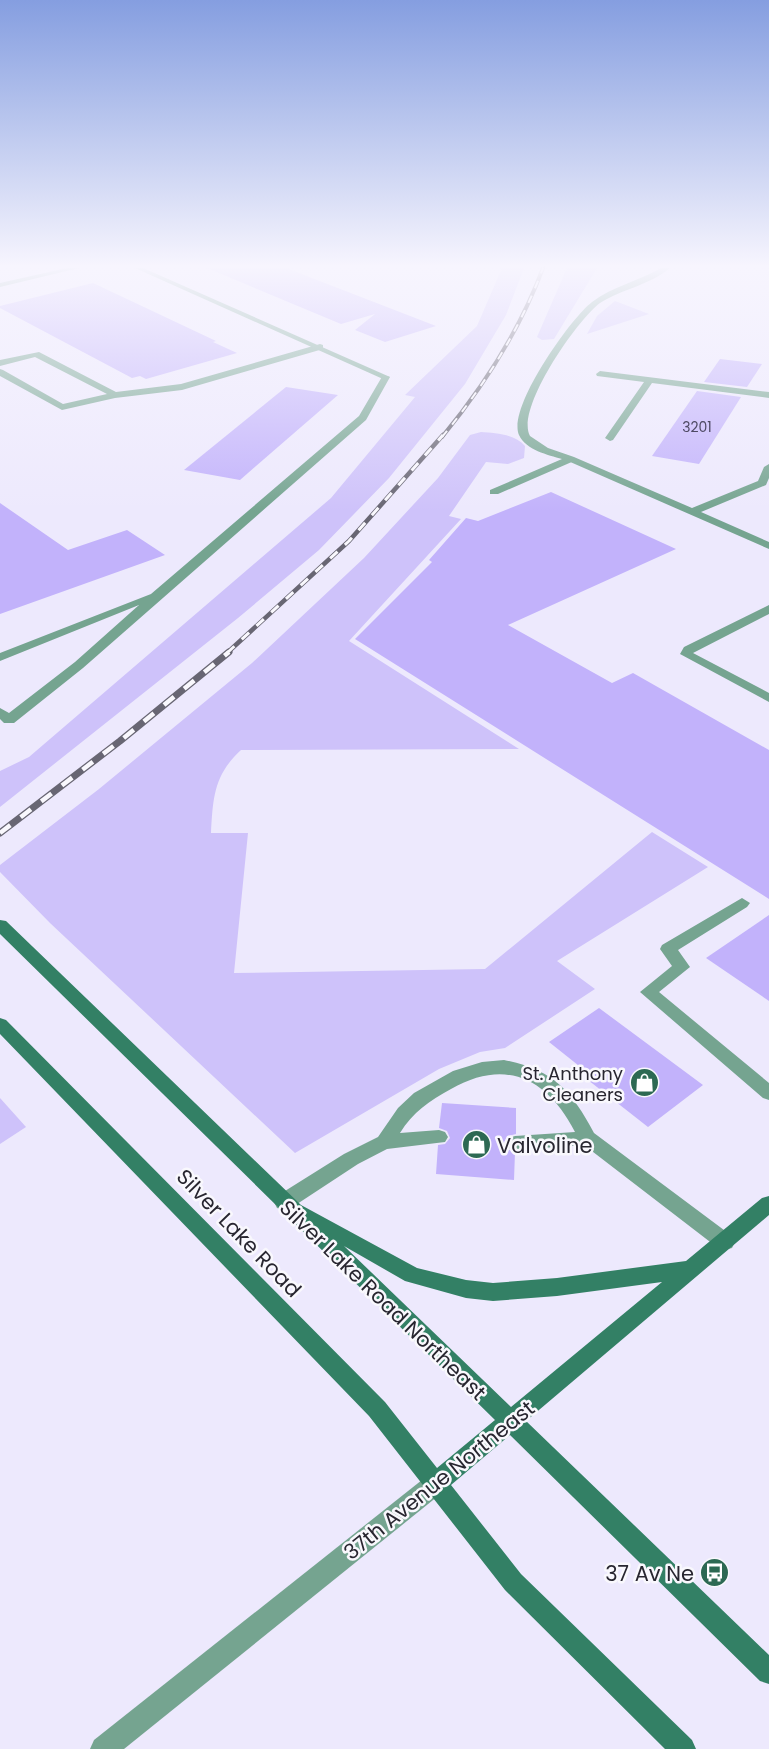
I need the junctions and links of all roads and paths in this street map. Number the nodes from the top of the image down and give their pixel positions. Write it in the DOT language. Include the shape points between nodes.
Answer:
graph roads {
  1 [pos="311,350"];
  2 [pos="326,350"];
  3 [pos="557,350"];
  4 [pos="0,363"];
  5 [pos="0,372"];
  6 [pos="600,374"];
  7 [pos="15,380"];
  8 [pos="650,380"];
  9 [pos="0,384"];
  10 [pos="115,395"];
  11 [pos="769,395"];
  12 [pos="610,438"];
  13 [pos="571,459"];
  14 [pos="769,467"];
  15 [pos="766,482"];
  16 [pos="494,492"];
  17 [pos="693,512"];
  18 [pos="769,546"];
  19 [pos="158,594"];
  20 [pos="769,609"];
  21 [pos="0,657"];
  22 [pos="769,698"];
  23 [pos="0,712"];
  24 [pos="742,903"];
  25 [pos="5,929"];
  26 [pos="0,1024"];
  27 [pos="769,1093"];
  28 [pos="439,1137"];
  29 [pos="587,1138"];
  30 [pos="384,1142"];
  31 [pos="515,1143"];
  32 [pos="284,1202"];
  33 [pos="769,1204"];
  34 [pos="725,1242"];
  35 [pos="693,1269"];
  36 [pos="510,1423"];
  37 [pos="435,1484"];
  38 [pos="769,1672"];
  39 [pos="103,1749"];
  40 [pos="683,1749"];
  1 -- 10 [label="street" via="182,387"];
  2 -- 19 [label="street" via="386,377 363,418"];
  3 -- 13 [label="street" via="520,423 532,443"];
  4 -- 10 [label="street" via="36,354"];
  5 -- 7 [label="street"];
  6 -- 8 [label="street"];
  7 -- 9 [label="street"];
  7 -- 10 [label="street" via="62,407"];
  8 -- 11 [label="street"];
  8 -- 12 [label="street"];
  13 -- 16 [label="street"];
  13 -- 17 [label="street"];
  14 -- 15 [label="street"];
  15 -- 17 [label="street"];
  17 -- 18 [label="street"];
  19 -- 21 [label="street"];
  19 -- 23 [label="street" via="79,665 9,720"];
  20 -- 22 [label="street" via="686,654"];
  24 -- 27 [label="street" via="668,949 682,968 648,992"];
  25 -- 32 [label="main road, Silver Lake Road Northeast"];
  26 -- 37 [label="main road, Silver Lake Road" via="377,1409"];
  28 -- 30 [label="street"];
  29 -- 30 [label="street" via="578,1118 542,1077 513,1067 489,1066 458,1075 411,1105"];
  29 -- 31 [label="street"];
  29 -- 34 [label="street"];
  30 -- 32 [label="street"];
  32 -- 35 [label="main road" via="412,1275 466,1289 493,1292 557,1287"];
  32 -- 36 [label="main road, Silver Lake Road Northeast"];
  33 -- 34 [label="main road, 37th Avenue Northeast"];
  34 -- 35 [label="main road, 37th Avenue Northeast"];
  35 -- 36 [label="main road, 37th Avenue Northeast"];
  36 -- 37 [label="main road, 37th Avenue Northeast"];
  36 -- 38 [label="main road, Silver Lake Road Northeast"];
  37 -- 39 [label="street, 37th Avenue Northeast"];
  37 -- 40 [label="main road" via="513,1582"];
}
